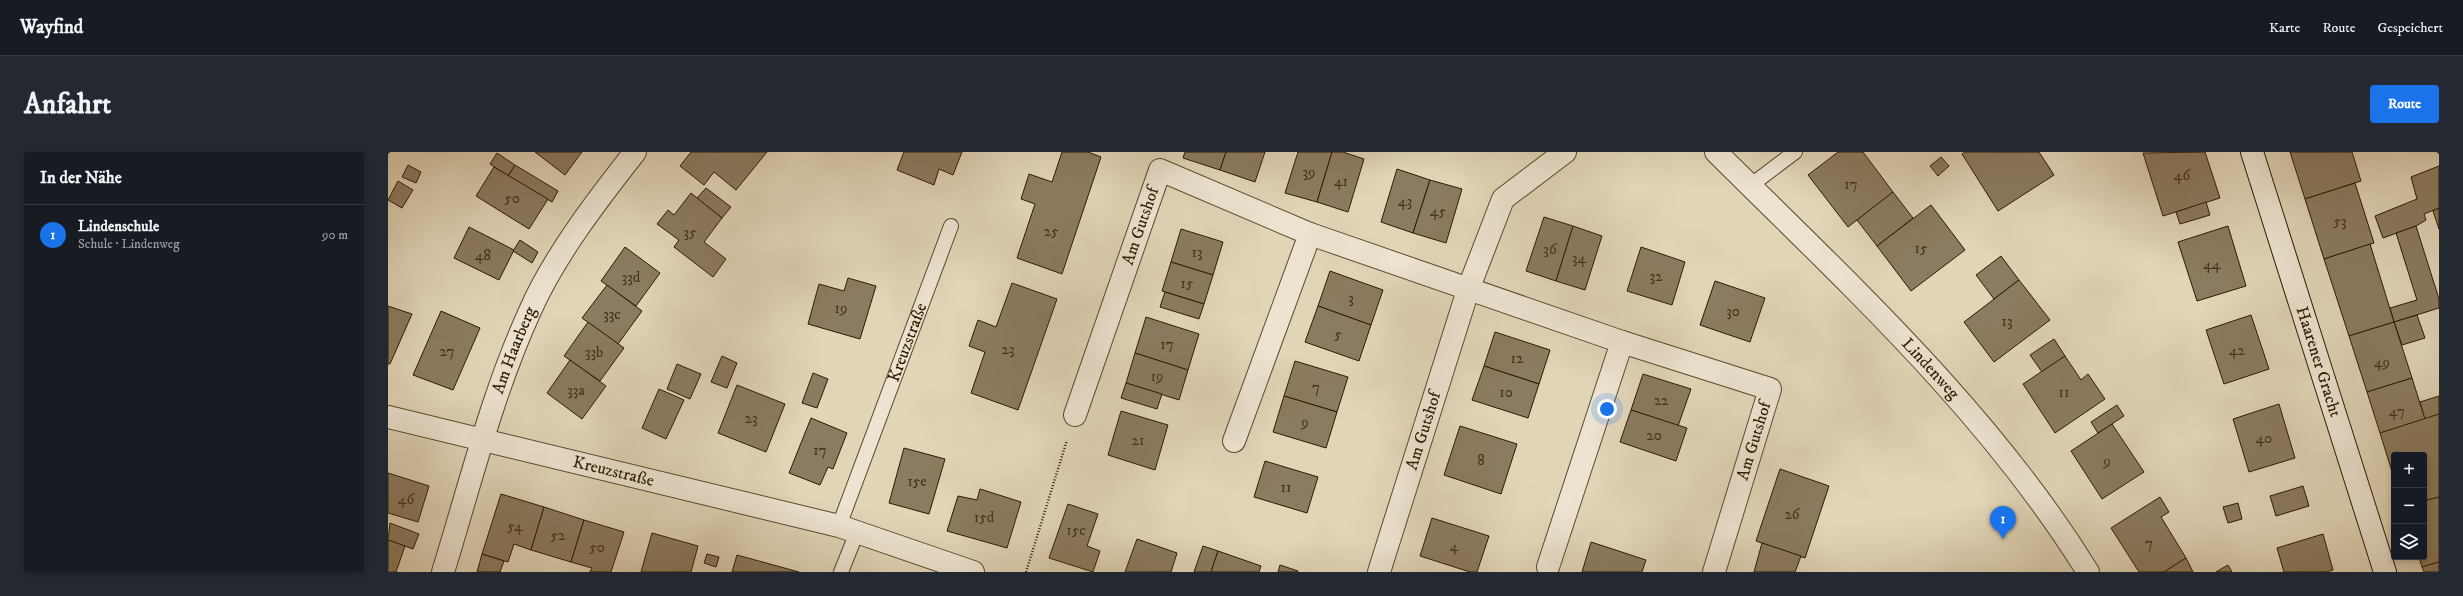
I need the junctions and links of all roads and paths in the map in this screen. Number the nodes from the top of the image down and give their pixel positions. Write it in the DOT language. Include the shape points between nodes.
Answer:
graph roads {
  1 [pos="635,152"];
  2 [pos="1565,152"];
  3 [pos="1716,152"];
  4 [pos="1795,152"];
  5 [pos="2252,152"];
  6 [pos="1750,186"];
  7 [pos="951,226"];
  8 [pos="1310,234"];
  9 [pos="1468,290"];
  10 [pos="1622,342"];
  11 [pos="1075,415"];
  12 [pos="388,417"];
  13 [pos="484,441"];
  14 [pos="1234,441"];
  15 [pos="848,529"];
  16 [pos="1548,567"];
  17 [pos="443,572"];
  18 [pos="841,572"];
  19 [pos="972,572"];
  20 [pos="1026,572"];
  21 [pos="1379,572"];
  22 [pos="1714,572"];
  23 [pos="2088,572"];
  24 [pos="2385,572"];
  1 -- 13 [label="street, Am Haarberg" via="598,199 530,309 503,375"];
  2 -- 9 [label="street, Am Gutshof" via="1503,199"];
  3 -- 6 [label="street, Lindenweg"];
  4 -- 6 [label="lane"];
  5 -- 24 [label="street, Haarener Gracht"];
  6 -- 23 [label="street, Lindenweg" via="1913,348 1978,421 2037,496"];
  7 -- 15 [label="lane, Kreuzstraße"];
  8 -- 9 [label="street, Am Gutshof"];
  8 -- 11 [label="street, Am Gutshof" via="1160,170"];
  8 -- 14 [label="street"];
  9 -- 10 [label="street, Am Gutshof"];
  9 -- 21 [label="street, Am Gutshof"];
  10 -- 16 [label="street"];
  10 -- 22 [label="street, Am Gutshof" via="1770,389"];
  11 -- 20 [label="path"];
  12 -- 13 [label="street, Kreuzstraße"];
  13 -- 15 [label="street, Kreuzstraße"];
  13 -- 17 [label="street, Am Haarberg"];
  15 -- 18 [label="lane, Kreuzstraße"];
  15 -- 19 [label="street, Kreuzstraße"];
}
